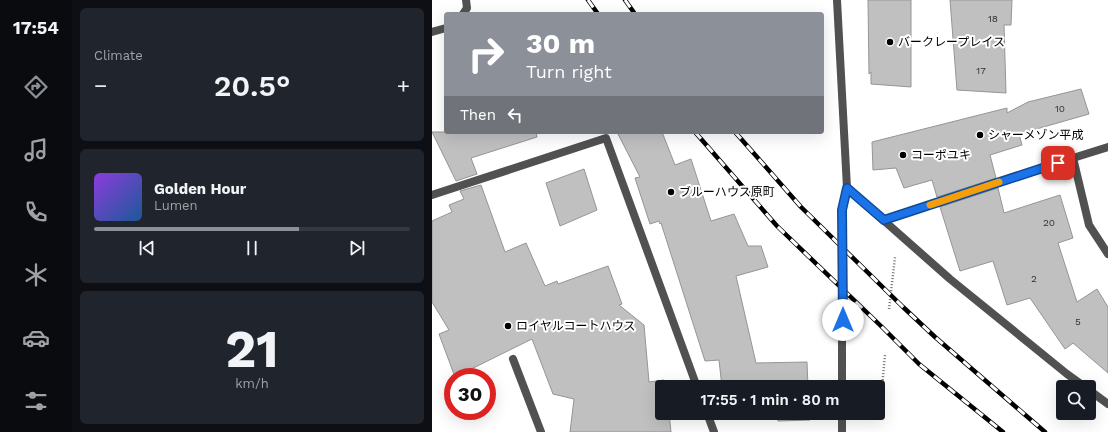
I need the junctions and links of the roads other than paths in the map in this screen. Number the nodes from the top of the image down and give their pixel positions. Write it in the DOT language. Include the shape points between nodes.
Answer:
graph roads {
  1 [pos="466,0"];
  2 [pos="837,0"];
  3 [pos="464,12"];
  4 [pos="444,29"];
  5 [pos="432,32"];
  6 [pos="1108,147"];
  7 [pos="1073,158"];
  8 [pos="847,188"];
  9 [pos="432,195"];
  10 [pos="884,220"];
  11 [pos="1108,254"];
  12 [pos="513,359"];
  13 [pos="694,380"];
  14 [pos="842,380"];
  15 [pos="1075,380"];
  16 [pos="1096,395"];
  17 [pos="1108,404"];
  18 [pos="710,420"];
  19 [pos="842,420"];
  20 [pos="541,432"];
  21 [pos="714,432"];
  22 [pos="842,432"];
  1 -- 3 [label="street" via="467,8"];
  2 -- 8 [label="street"];
  4 -- 5 [label="street"];
  6 -- 7 [label="street"];
  7 -- 10 [label="street"];
  7 -- 11 [label="street" via="1088,225"];
  8 -- 10 [label="street"];
  8 -- 14 [label="street" via="842,210"];
  9 -- 13 [label="street" via="606,138"];
  10 -- 15 [label="street" via="950,279"];
  12 -- 20 [label="street"];
  16 -- 17 [label="street"];
  18 -- 21 [label="street"];
  19 -- 22 [label="street"];
}
